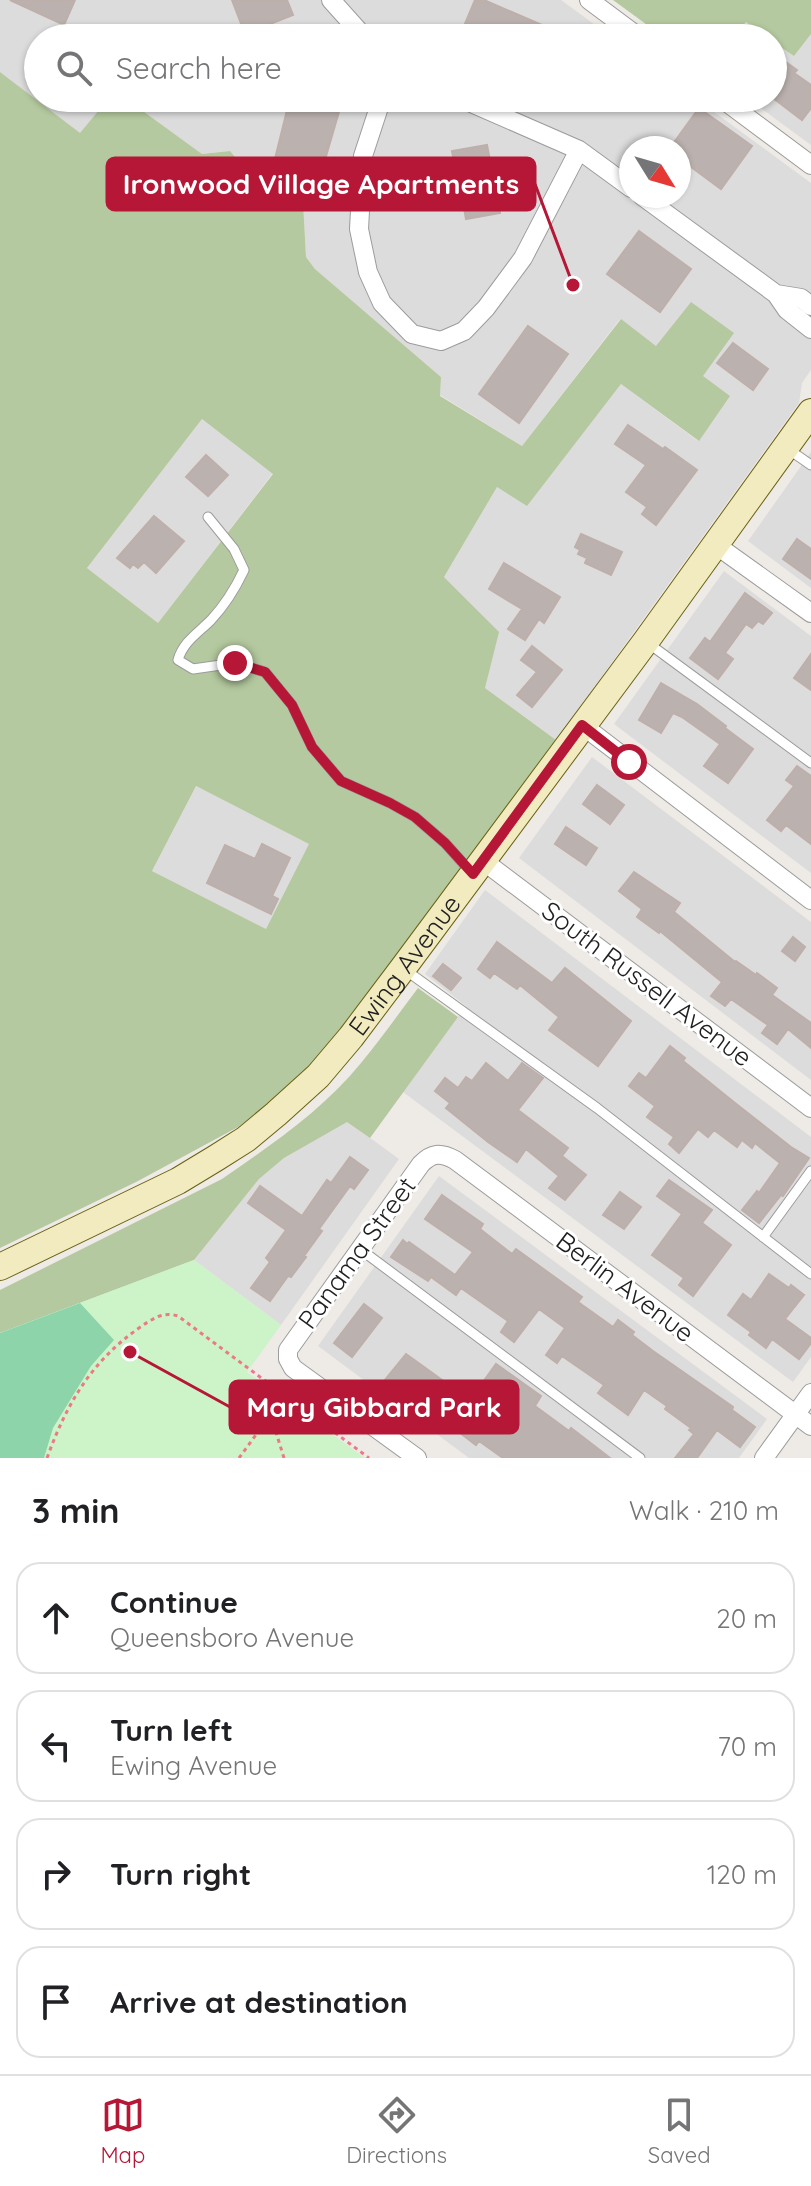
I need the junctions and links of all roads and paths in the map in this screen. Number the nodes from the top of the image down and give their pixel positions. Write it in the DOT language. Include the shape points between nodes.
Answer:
graph roads {
  1 [pos="331,0"];
  2 [pos="589,0"];
  3 [pos="352,24"];
  4 [pos="621,24"];
  5 [pos="377,112"];
  6 [pos="492,112"];
  7 [pos="740,112"];
  8 [pos="579,150"];
  9 [pos="811,165"];
  10 [pos="619,179"];
  11 [pos="658,208"];
  12 [pos="776,294"];
  13 [pos="811,306"];
  14 [pos="811,329"];
  15 [pos="811,412"];
  16 [pos="786,447"];
  17 [pos="811,465"];
  18 [pos="208,517"];
  19 [pos="716,545"];
  20 [pos="811,613"];
  21 [pos="646,641"];
  22 [pos="582,725"];
  23 [pos="811,763"];
  24 [pos="478,867"];
  25 [pos="811,900"];
  26 [pos="403,968"];
  27 [pos="811,1108"];
  28 [pos="437,1154"];
  29 [pos="811,1171"];
  30 [pos="763,1237"];
  31 [pos="360,1249"];
  32 [pos="0,1267"];
  33 [pos="811,1274"];
  34 [pos="811,1393"];
  35 [pos="285,1395"];
  36 [pos="271,1414"];
  37 [pos="803,1420"];
  38 [pos="47,1458"];
  39 [pos="239,1458"];
  40 [pos="284,1458"];
  41 [pos="369,1458"];
  42 [pos="417,1458"];
  43 [pos="640,1458"];
  44 [pos="764,1458"];
  1 -- 3 [label="street"];
  2 -- 4 [label="street"];
  5 -- 8 [label="street" via="363,156 359,229 368,272 382,303 412,334 441,341 464,331 523,258"];
  6 -- 8 [label="street"];
  7 -- 9 [label="street"];
  8 -- 10 [label="street"];
  11 -- 12 [label="street"];
  12 -- 13 [label="street" via="801,298"];
  12 -- 14 [label="street"];
  15 -- 16 [label="street, Ewing Avenue"];
  16 -- 17 [label="lane"];
  16 -- 19 [label="street, Ewing Avenue"];
  18 -- 24 [label="lane" via="244,570 232,594 181,648 178,660 193,669 235,663 265,672 292,705 312,747 341,781 415,817"];
  19 -- 20 [label="street"];
  19 -- 21 [label="street, Ewing Avenue"];
  21 -- 22 [label="street, Ewing Avenue"];
  21 -- 23 [label="lane"];
  22 -- 24 [label="street, Ewing Avenue"];
  22 -- 25 [label="street"];
  24 -- 26 [label="street, Ewing Avenue"];
  24 -- 27 [label="street, South Russell Avenue"];
  26 -- 30 [label="lane"];
  26 -- 32 [label="street, Ewing Avenue" via="333,1060 246,1139 178,1181"];
  28 -- 31 [label="street, Panama Street" via="421,1164"];
  28 -- 37 [label="street, Berlin Avenue" via="455,1160"];
  29 -- 30 [label="lane"];
  30 -- 33 [label="lane"];
  31 -- 42 [label="street, Panama Street" via="288,1350 288,1359 293,1368"];
  31 -- 43 [label="lane"];
  34 -- 37 [label="street"];
  35 -- 36 [label="path"];
  35 -- 38 [label="path" via="168,1313 152,1318 116,1345 83,1383 59,1423"];
  35 -- 41 [label="path"];
  36 -- 39 [label="path"];
  36 -- 40 [label="path"];
  37 -- 44 [label="street"];
}
